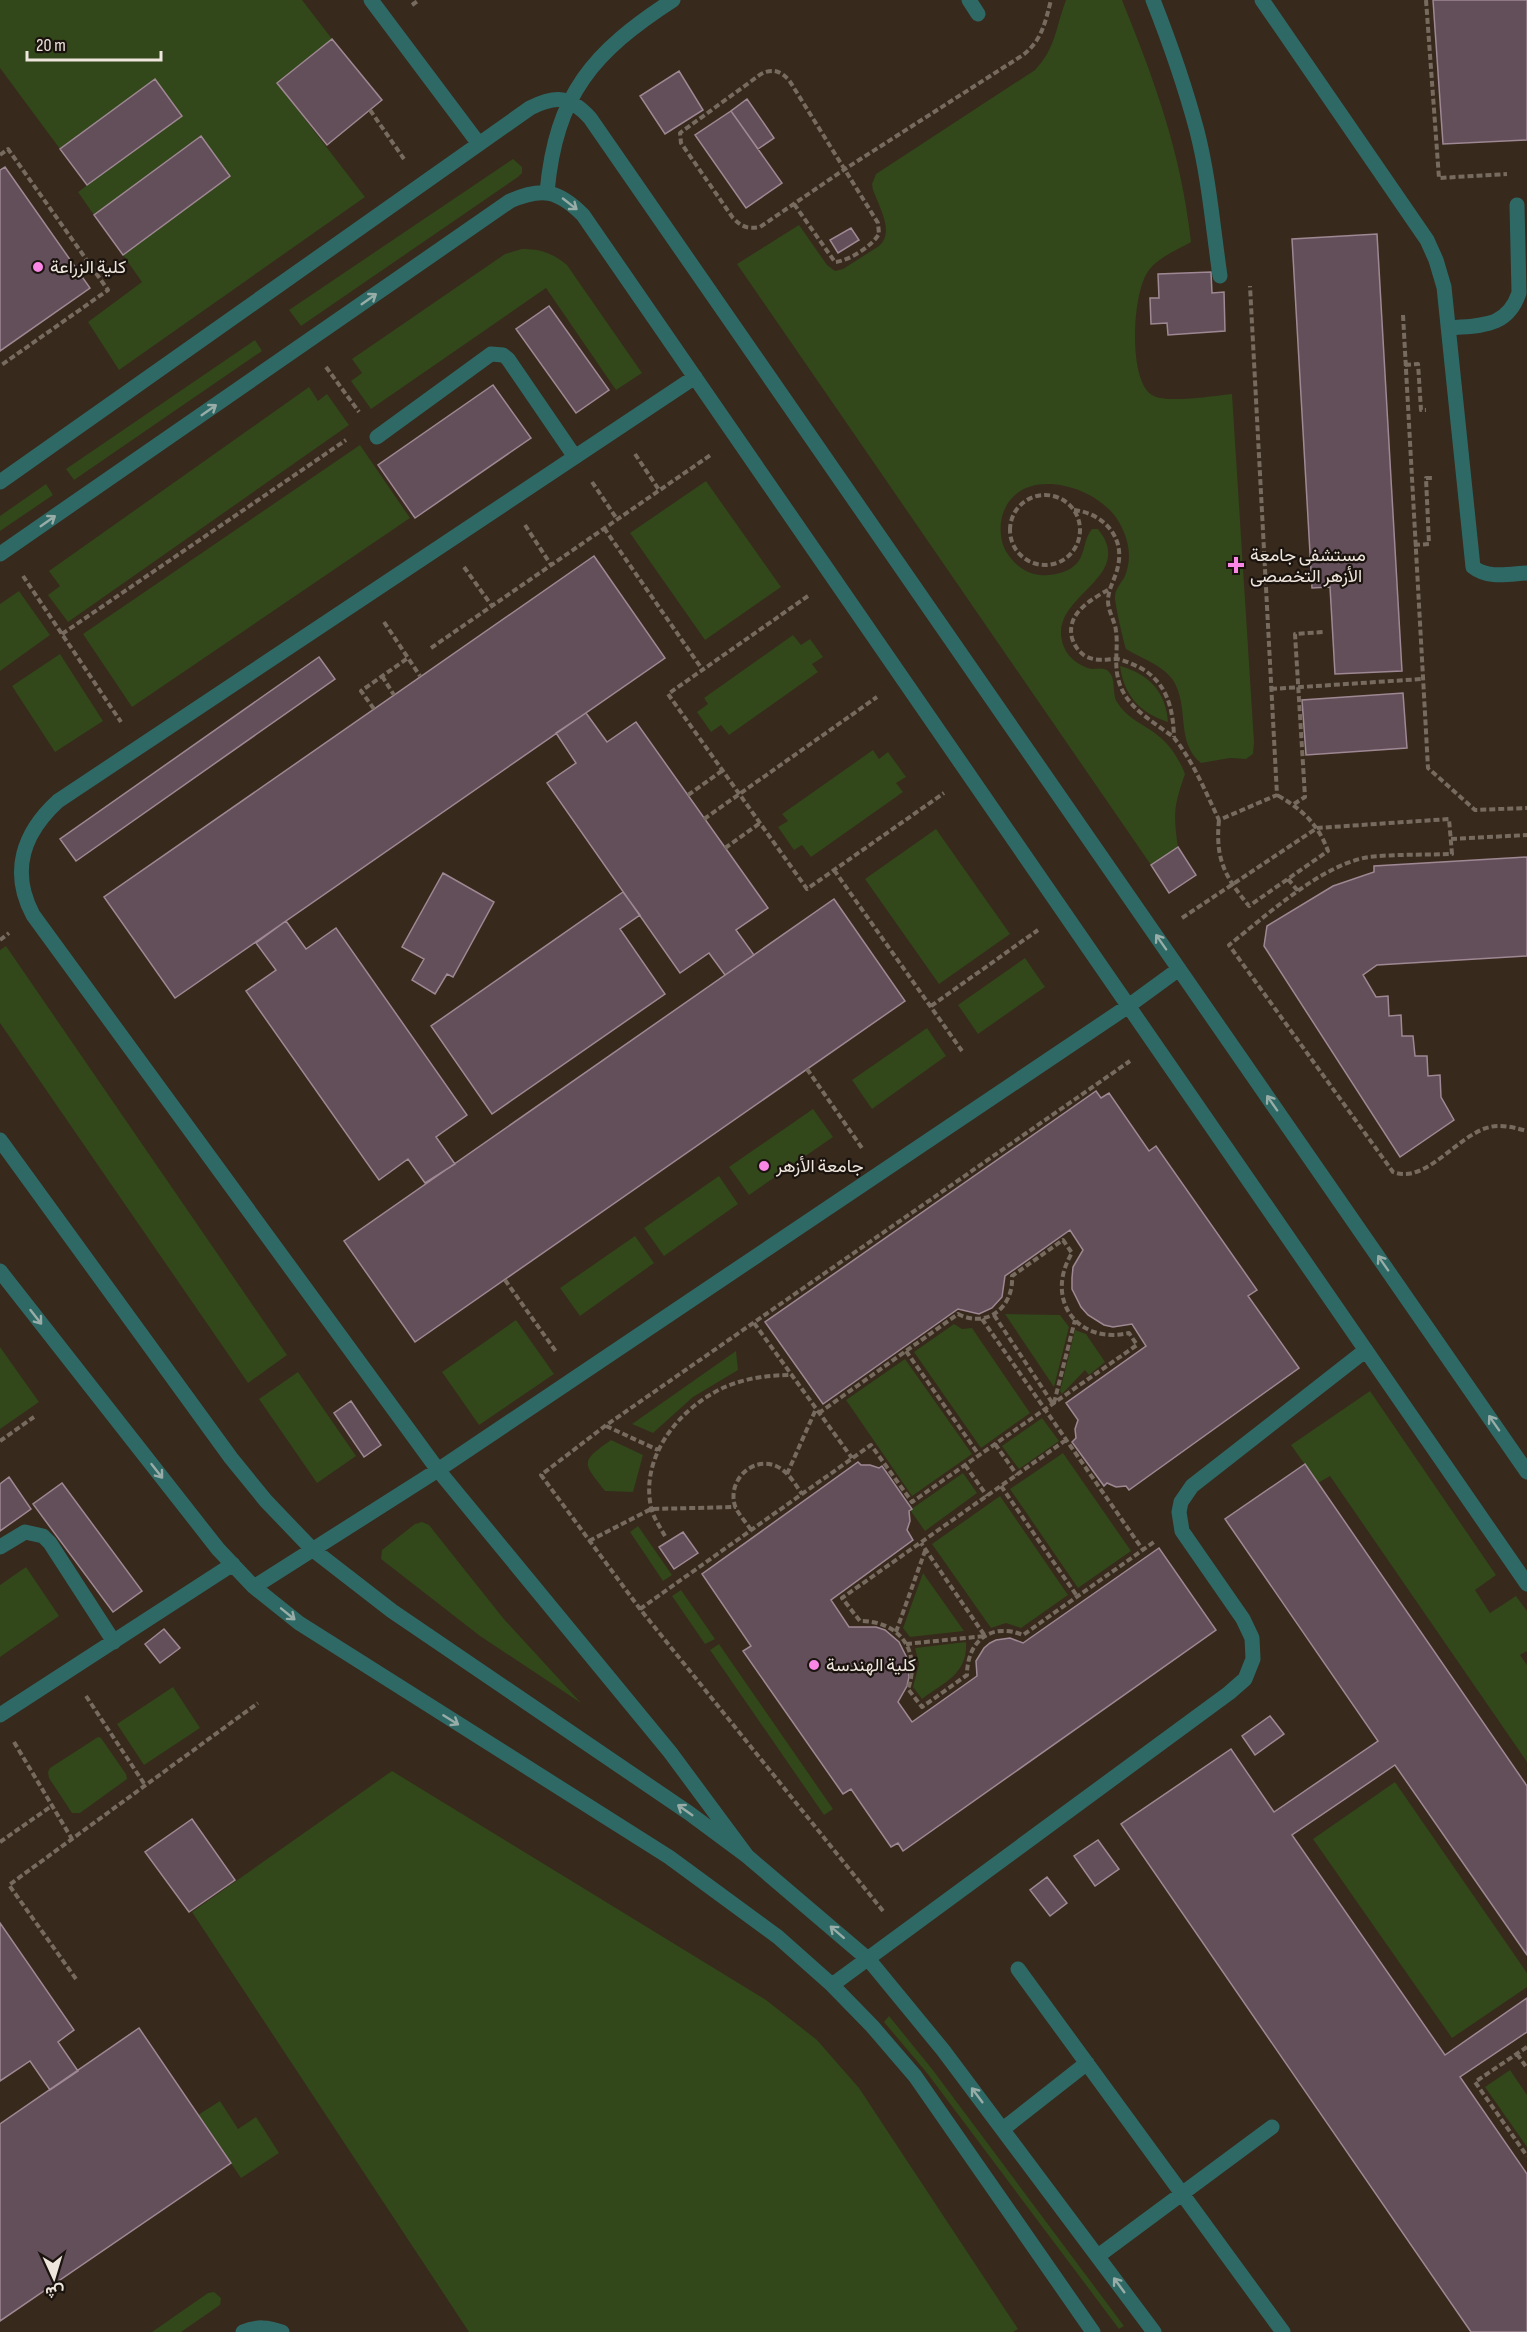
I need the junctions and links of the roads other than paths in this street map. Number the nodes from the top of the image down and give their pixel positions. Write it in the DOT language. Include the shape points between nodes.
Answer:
graph roads {
  1 [pos="371,0"];
  2 [pos="673,0"];
  3 [pos="969,0"];
  4 [pos="1153,0"];
  5 [pos="1262,0"];
  6 [pos="978,14"];
  7 [pos="570,101"];
  8 [pos="479,144"];
  9 [pos="547,192"];
  10 [pos="1517,206"];
  11 [pos="1220,276"];
  12 [pos="1450,328"];
  13 [pos="695,377"];
  14 [pos="377,437"];
  15 [pos="575,457"];
  16 [pos="0,482"];
  17 [pos="0,554"];
  18 [pos="1527,573"];
  19 [pos="1179,969"];
  20 [pos="1127,1006"];
  21 [pos="0,1140"];
  22 [pos="0,1271"];
  23 [pos="1366,1350"];
  24 [pos="438,1470"];
  25 [pos="1527,1472"];
  26 [pos="0,1547"];
  27 [pos="312,1549"];
  28 [pos="233,1564"];
  29 [pos="1527,1584"];
  30 [pos="254,1587"];
  31 [pos="114,1642"];
  32 [pos="0,1715"];
  33 [pos="747,1856"];
  34 [pos="869,1960"];
  35 [pos="1018,1969"];
  36 [pos="832,1986"];
  37 [pos="1087,2063"];
  38 [pos="1272,2127"];
  39 [pos="1003,2129"];
  40 [pos="1182,2194"];
  41 [pos="1098,2256"];
  42 [pos="243,2332"];
  43 [pos="282,2332"];
  44 [pos="1093,2332"];
  45 [pos="1154,2332"];
  46 [pos="1283,2332"];
  1 -- 8 [label="lane"];
  2 -- 7 [label="lane" via="614,42 590,69"];
  3 -- 6 [label="lane"];
  4 -- 11 [label="lane" via="1197,133"];
  5 -- 12 [label="lane" via="1427,240 1444,287"];
  7 -- 8 [label="lane" via="544,101"];
  7 -- 9 [label="lane" via="550,160"];
  19 -- 7 [label="lane, one-way" via="590,117"];
  8 -- 16 [label="lane"];
  9 -- 13 [label="lane, one-way" via="567,200 583,215"];
  17 -- 9 [label="lane, one-way" via="510,201"];
  10 -- 12 [label="lane" via="1519,293 1515,304 1503,318 1492,323"];
  12 -- 18 [label="lane" via="1473,567 1487,574"];
  13 -- 15 [label="lane"];
  13 -- 20 [label="lane"];
  14 -- 15 [label="lane" via="491,354 497,354 508,359"];
  15 -- 24 [label="lane" via="58,801 33,828 22,865 26,902 33,915"];
  19 -- 20 [label="lane"];
  25 -- 19 [label="lane, one-way"];
  20 -- 23 [label="lane"];
  20 -- 24 [label="lane"];
  21 -- 27 [label="lane" via="231,1458"];
  22 -- 28 [label="lane, one-way"];
  23 -- 29 [label="lane"];
  23 -- 34 [label="lane" via="1192,1486 1181,1502 1182,1531 1252,1638 1253,1659 1245,1679"];
  24 -- 27 [label="lane"];
  24 -- 33 [label="lane" via="670,1752"];
  26 -- 31 [label="lane" via="25,1532 43,1536"];
  27 -- 30 [label="lane"];
  33 -- 27 [label="lane, one-way" via="392,1611"];
  28 -- 30 [label="lane"];
  28 -- 31 [label="lane"];
  30 -- 36 [label="lane, one-way" via="316,1635 669,1857 778,1937"];
  31 -- 32 [label="lane"];
  34 -- 33 [label="lane, one-way"];
  34 -- 36 [label="lane"];
  39 -- 34 [label="lane, one-way"];
  35 -- 37 [label="lane"];
  36 -- 44 [label="lane" via="915,2076"];
  37 -- 39 [label="lane"];
  37 -- 40 [label="lane"];
  38 -- 40 [label="lane"];
  39 -- 41 [label="lane"];
  40 -- 41 [label="lane"];
  40 -- 46 [label="lane"];
  45 -- 41 [label="lane, one-way"];
  42 -- 43 [label="lane" via="269,2328"];
}
